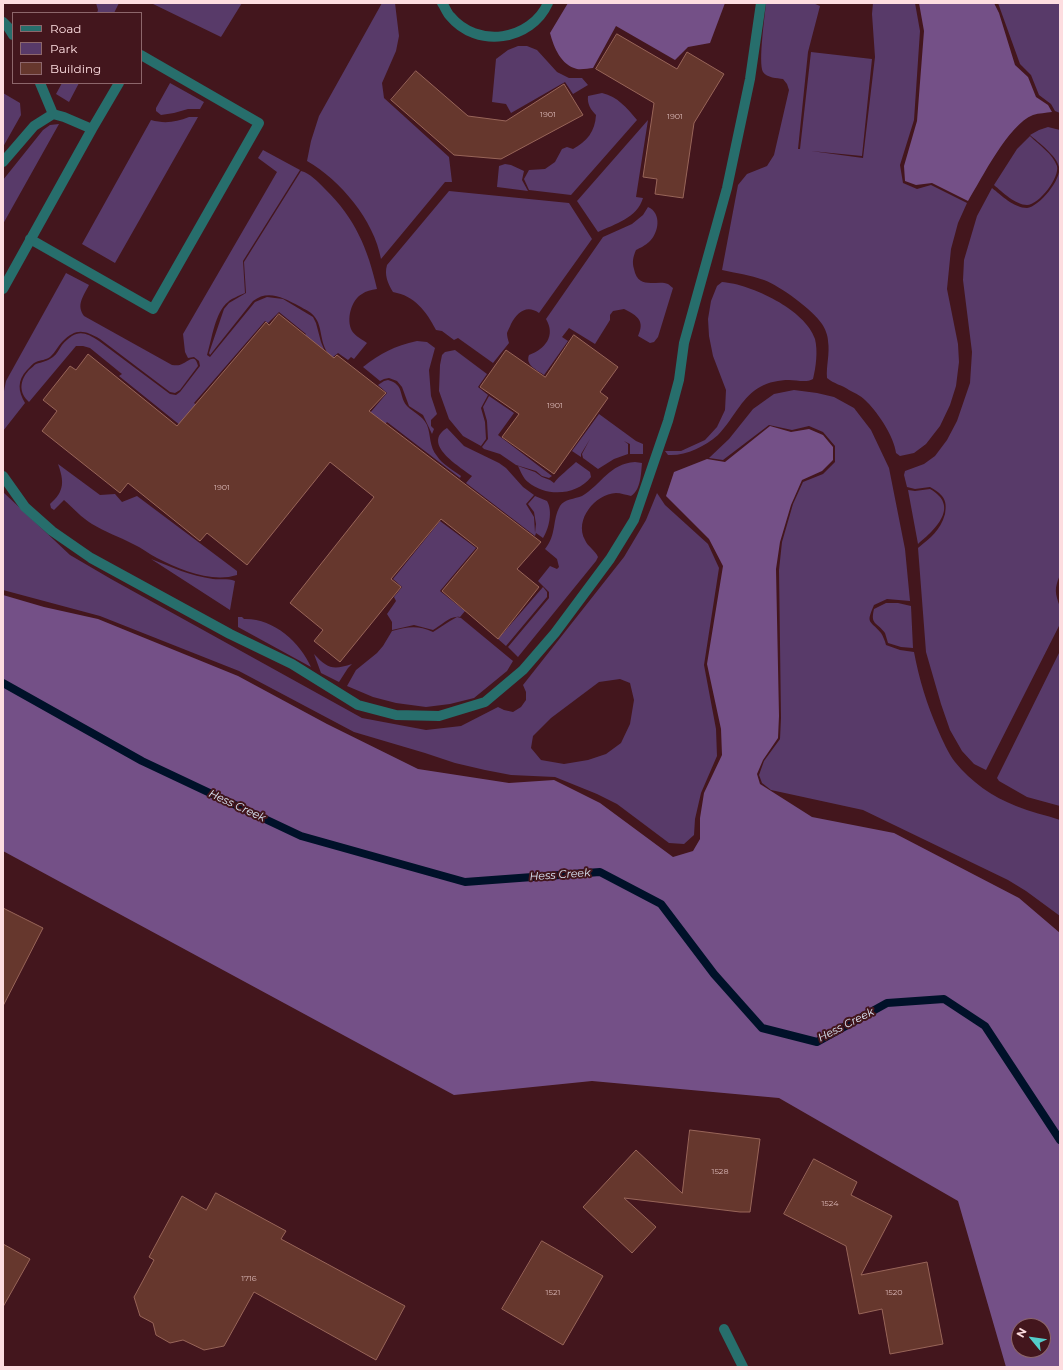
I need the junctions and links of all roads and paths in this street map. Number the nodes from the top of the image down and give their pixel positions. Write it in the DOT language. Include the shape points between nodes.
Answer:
graph roads {
  1 [pos="442,3"];
  2 [pos="548,3"];
  3 [pos="761,3"];
  4 [pos="3,22"];
  5 [pos="12,33"];
  6 [pos="142,56"];
  7 [pos="40,84"];
  8 [pos="118,84"];
  9 [pos="53,114"];
  10 [pos="92,129"];
  11 [pos="3,162"];
  12 [pos="30,239"];
  13 [pos="3,289"];
  14 [pos="3,476"];
  15 [pos="724,1329"];
  16 [pos="743,1367"];
  1 -- 2 [label="street" via="450,17 466,29 484,36 503,37 521,31 537,20"];
  3 -- 14 [label="street" via="750,79 727,188 684,343 679,380 668,421 634,520 610,559 555,633 523,670 484,702 439,716 396,715 358,705 292,664 92,558 52,531 25,506"];
  4 -- 5 [label="street"];
  6 -- 12 [label="street" via="259,123 153,309"];
  7 -- 9 [label="street"];
  8 -- 10 [label="street"];
  9 -- 10 [label="street"];
  9 -- 11 [label="street" via="34,126"];
  10 -- 12 [label="street"];
  12 -- 13 [label="street"];
  15 -- 16 [label="street"];
}
